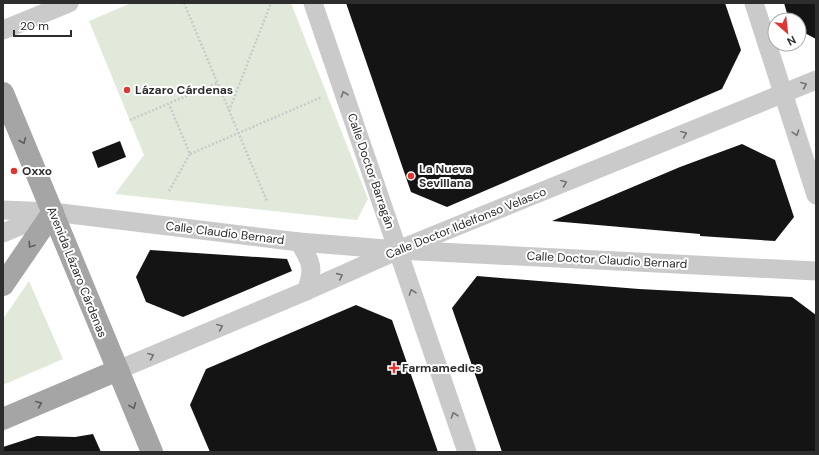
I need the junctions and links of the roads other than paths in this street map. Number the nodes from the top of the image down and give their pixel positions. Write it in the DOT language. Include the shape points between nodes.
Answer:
graph roads {
  1 [pos="69,3"];
  2 [pos="313,3"];
  3 [pos="754,3"];
  4 [pos="3,30"];
  5 [pos="816,80"];
  6 [pos="3,93"];
  7 [pos="783,94"];
  8 [pos="816,195"];
  9 [pos="3,210"];
  10 [pos="53,212"];
  11 [pos="3,233"];
  12 [pos="299,242"];
  13 [pos="398,250"];
  14 [pos="816,271"];
  15 [pos="3,285"];
  16 [pos="306,291"];
  17 [pos="118,370"];
  18 [pos="3,419"];
  19 [pos="152,452"];
  20 [pos="467,452"];
  1 -- 4 [label="street"];
  13 -- 2 [label="street, Calle Doctor Barragán, one-way"];
  3 -- 7 [label="street"];
  7 -- 5 [label="street, Calle Doctor Ildelfonso Velasco, one-way"];
  6 -- 10 [label="main road, Avenida Lázaro Cárdenas, one-way"];
  7 -- 8 [label="street, one-way"];
  13 -- 7 [label="street, Calle Doctor Ildelfonso Velasco, one-way"];
  9 -- 10 [label="street, Calle Claudio Bernard"];
  10 -- 11 [label="street"];
  10 -- 12 [label="street, Calle Claudio Bernard"];
  10 -- 15 [label="main road, one-way"];
  10 -- 17 [label="main road, Avenida Lázaro Cárdenas"];
  12 -- 13 [label="street, Calle Claudio Bernard"];
  12 -- 16 [label="street" via="310,260 312,269"];
  13 -- 14 [label="street, Calle Doctor Claudio Bernard"];
  16 -- 13 [label="street, Calle Doctor Ildelfonso Velasco, one-way"];
  20 -- 13 [label="street, Calle Doctor Barragán, one-way"];
  17 -- 16 [label="street, Calle Doctor Ildelfonso Velasco, one-way"];
  18 -- 17 [label="main road, one-way"];
  17 -- 19 [label="main road, Avenida Lázaro Cárdenas, one-way"];
}
